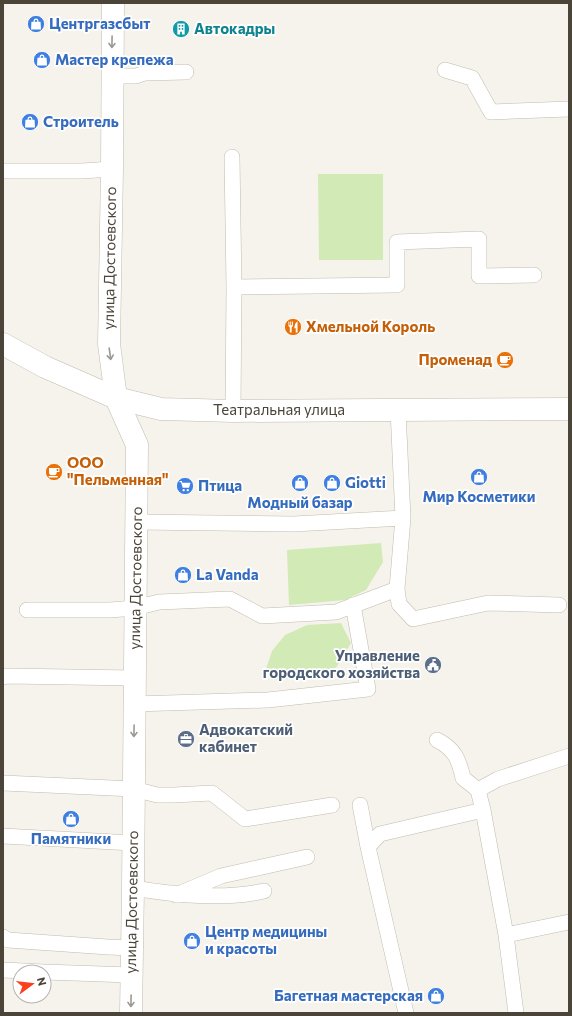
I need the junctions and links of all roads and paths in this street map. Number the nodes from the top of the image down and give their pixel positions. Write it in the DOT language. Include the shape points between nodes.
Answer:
graph roads {
  1 [pos="113,3"];
  2 [pos="445,70"];
  3 [pos="186,72"];
  4 [pos="112,76"];
  5 [pos="569,109"];
  6 [pos="232,157"];
  7 [pos="112,169"];
  8 [pos="3,171"];
  9 [pos="534,275"];
  10 [pos="234,287"];
  11 [pos="3,344"];
  12 [pos="116,398"];
  13 [pos="398,410"];
  14 [pos="569,410"];
  15 [pos="233,411"];
  16 [pos="403,518"];
  17 [pos="136,522"];
  18 [pos="397,589"];
  19 [pos="353,605"];
  20 [pos="559,605"];
  21 [pos="135,608"];
  22 [pos="27,610"];
  23 [pos="3,677"];
  24 [pos="134,678"];
  25 [pos="134,704"];
  26 [pos="437,740"];
  27 [pos="569,756"];
  28 [pos="3,782"];
  29 [pos="134,790"];
  30 [pos="478,790"];
  31 [pos="332,805"];
  32 [pos="360,805"];
  33 [pos="483,810"];
  34 [pos="3,836"];
  35 [pos="133,843"];
  36 [pos="368,847"];
  37 [pos="307,857"];
  38 [pos="133,888"];
  39 [pos="264,891"];
  40 [pos="176,895"];
  41 [pos="569,922"];
  42 [pos="506,935"];
  43 [pos="3,937"];
  44 [pos="132,948"];
  45 [pos="52,972"];
  46 [pos="131,974"];
  47 [pos="131,1013"];
  48 [pos="406,1013"];
  49 [pos="516,1013"];
  1 -- 4 [label="street, улица Достоевского, one-way"];
  2 -- 5 [label="lane" via="472,78 491,112"];
  3 -- 4 [label="lane"];
  4 -- 7 [label="street, улица Достоевского"];
  6 -- 10 [label="lane"];
  7 -- 8 [label="lane"];
  7 -- 12 [label="street, улица Достоевского, one-way" via="108,344"];
  9 -- 10 [label="lane" via="479,276 479,239 397,242 397,285"];
  10 -- 15 [label="lane"];
  11 -- 12 [label="street, Театральная улица" via="44,367"];
  12 -- 15 [label="street, Театральная улица" via="161,409"];
  12 -- 17 [label="street, улица Достоевского" via="137,445"];
  13 -- 14 [label="street, Театральная улица"];
  13 -- 15 [label="street, Театральная улица"];
  13 -- 16 [label="lane"];
  16 -- 17 [label="lane" via="294,524"];
  16 -- 18 [label="lane"];
  17 -- 21 [label="street, улица Достоевского"];
  18 -- 19 [label="lane"];
  18 -- 20 [label="lane" via="399,604 413,619 488,603"];
  19 -- 21 [label="lane" via="336,612 262,616 230,599 158,602"];
  19 -- 25 [label="lane" via="368,689 268,700"];
  21 -- 22 [label="lane"];
  21 -- 24 [label="street, улица Достоевского"];
  23 -- 24 [label="lane"];
  24 -- 25 [label="street, улица Достоевского"];
  25 -- 29 [label="street, улица Достоевского, one-way"];
  26 -- 30 [label="lane" via="448,745 460,762 463,778"];
  27 -- 30 [label="lane" via="498,779"];
  28 -- 29 [label="lane"];
  29 -- 31 [label="lane" via="174,796 212,793 245,819"];
  29 -- 35 [label="street, улица Достоевского"];
  30 -- 33 [label="lane"];
  32 -- 36 [label="lane"];
  33 -- 36 [label="lane" via="380,834"];
  33 -- 42 [label="lane"];
  34 -- 35 [label="lane"];
  35 -- 38 [label="street, улица Достоевского"];
  36 -- 48 [label="lane"];
  37 -- 40 [label="lane" via="222,876"];
  38 -- 40 [label="lane"];
  38 -- 44 [label="street, улица Достоевского"];
  39 -- 40 [label="lane" via="247,895"];
  41 -- 42 [label="lane"];
  42 -- 49 [label="lane"];
  43 -- 44 [label="lane" via="8,940"];
  44 -- 46 [label="street, улица Достоевского"];
  45 -- 46 [label="lane"];
  46 -- 47 [label="street, улица Достоевского, one-way"];
}
